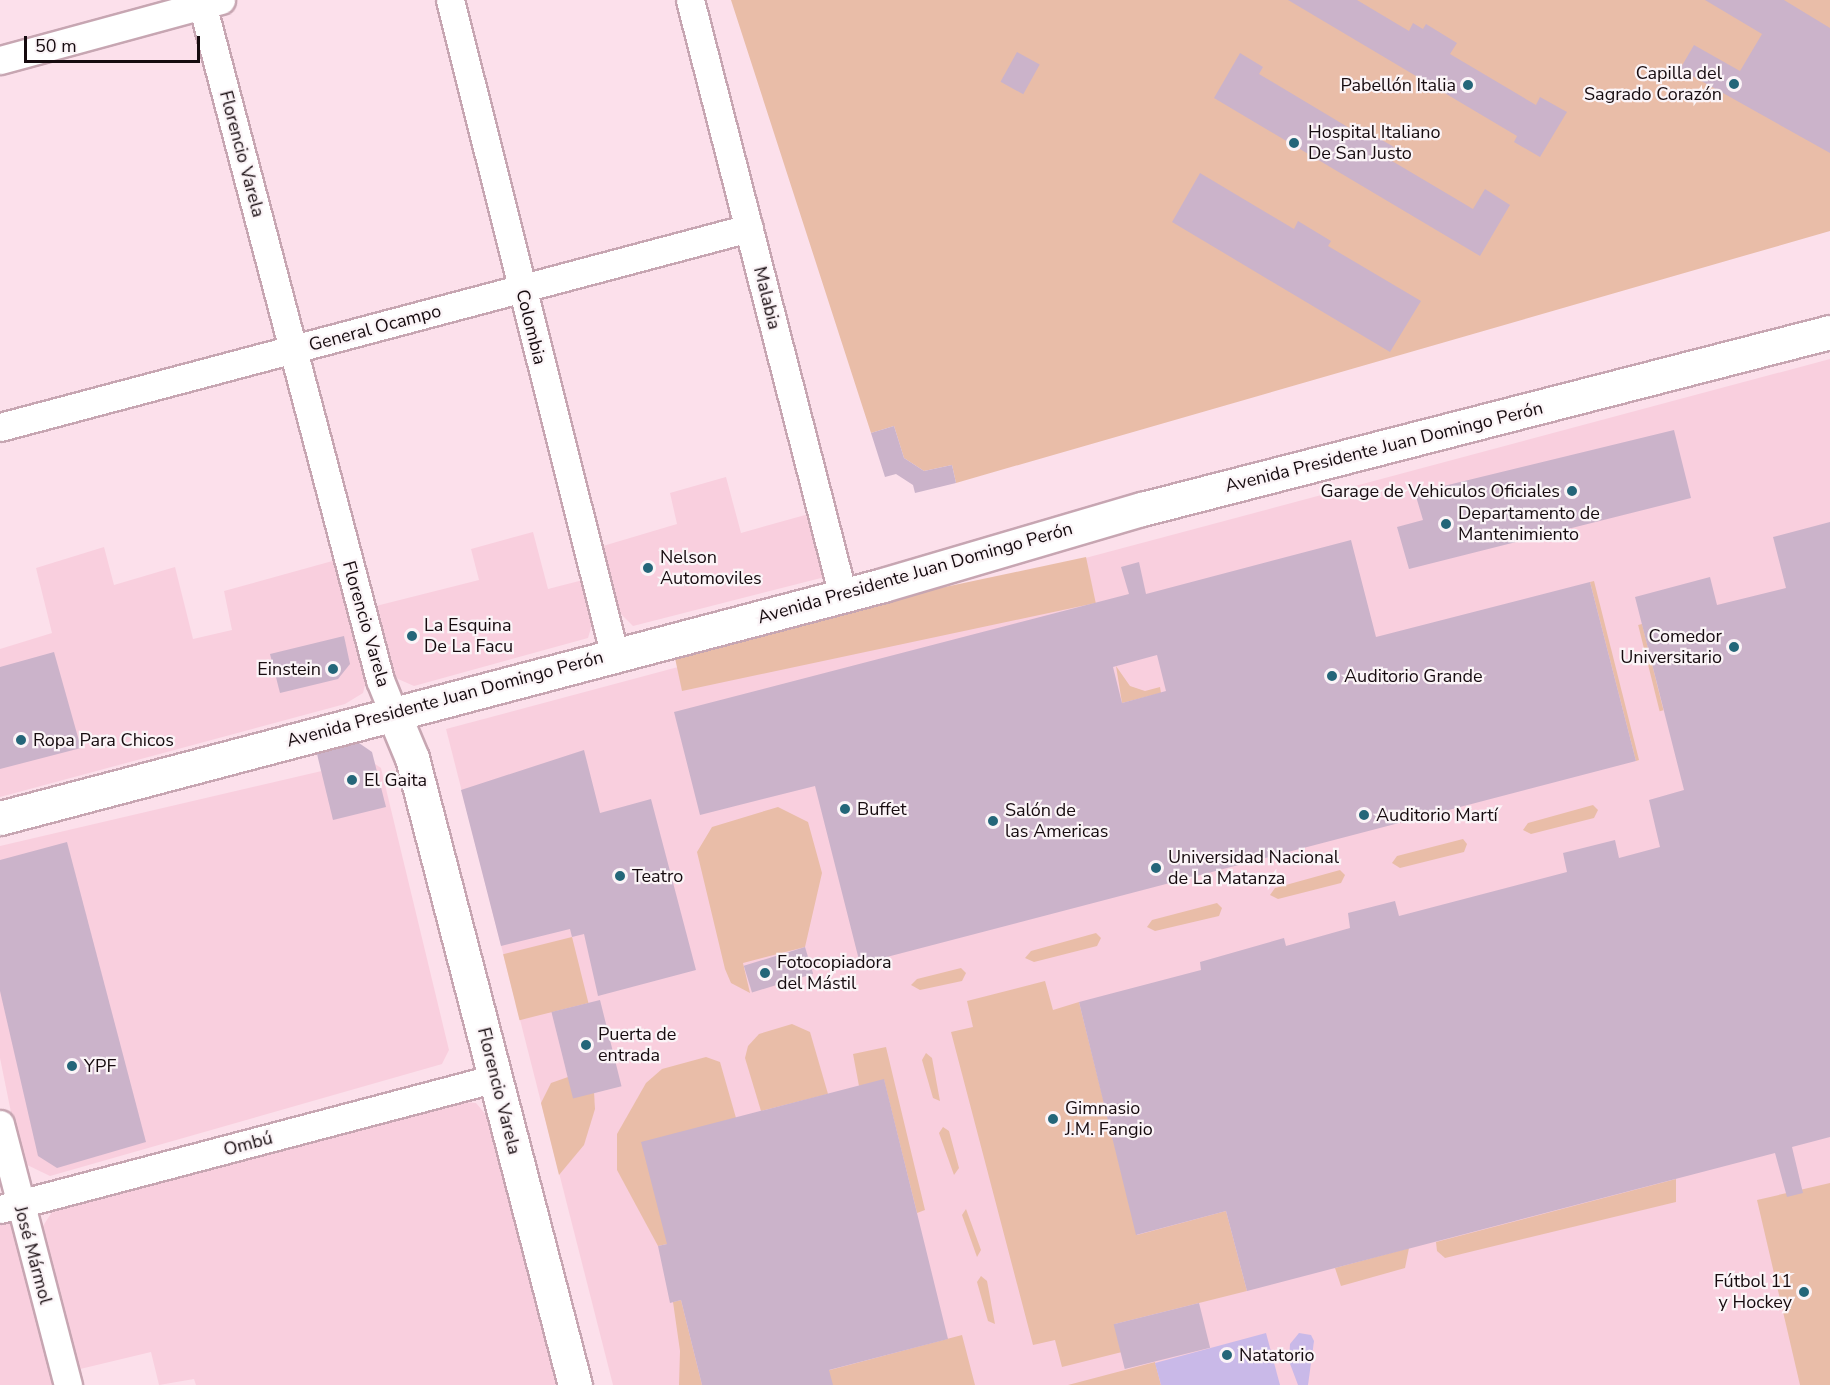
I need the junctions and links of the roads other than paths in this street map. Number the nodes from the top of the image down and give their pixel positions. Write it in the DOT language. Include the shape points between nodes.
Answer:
graph roads {
  1 [pos="450,0"];
  2 [pos="690,0"];
  3 [pos="208,2"];
  4 [pos="0,60"];
  5 [pos="749,228"];
  6 [pos="522,290"];
  7 [pos="1830,332"];
  8 [pos="292,350"];
  9 [pos="0,426"];
  10 [pos="843,596"];
  11 [pos="614,653"];
  12 [pos="394,716"];
  13 [pos="0,818"];
  14 [pos="496,1078"];
  15 [pos="0,1124"];
  16 [pos="10,1207"];
  17 [pos="68,1385"];
  18 [pos="575,1385"];
  1 -- 6 [label="street, Colombia"];
  2 -- 5 [label="street, Malabia"];
  3 -- 4 [label="street"];
  3 -- 8 [label="street, Florencio Varela"];
  5 -- 6 [label="street, General Ocampo"];
  5 -- 10 [label="street, Malabia"];
  6 -- 8 [label="street, General Ocampo"];
  6 -- 11 [label="street, Colombia"];
  7 -- 10 [label="main road, Avenida Presidente Juan Domingo Perón" via="1142,509"];
  8 -- 9 [label="street, General Ocampo"];
  8 -- 12 [label="street, Florencio Varela" via="380,680"];
  10 -- 11 [label="main road, Avenida Presidente Juan Domingo Perón"];
  11 -- 12 [label="main road, Avenida Presidente Juan Domingo Perón"];
  12 -- 13 [label="main road, Avenida Presidente Juan Domingo Perón"];
  12 -- 14 [label="main road, Florencio Varela" via="412,758"];
  14 -- 16 [label="street, Ombú"];
  14 -- 18 [label="main road, Florencio Varela"];
  15 -- 16 [label="street, José Mármol"];
  16 -- 17 [label="street, José Mármol"];
}
